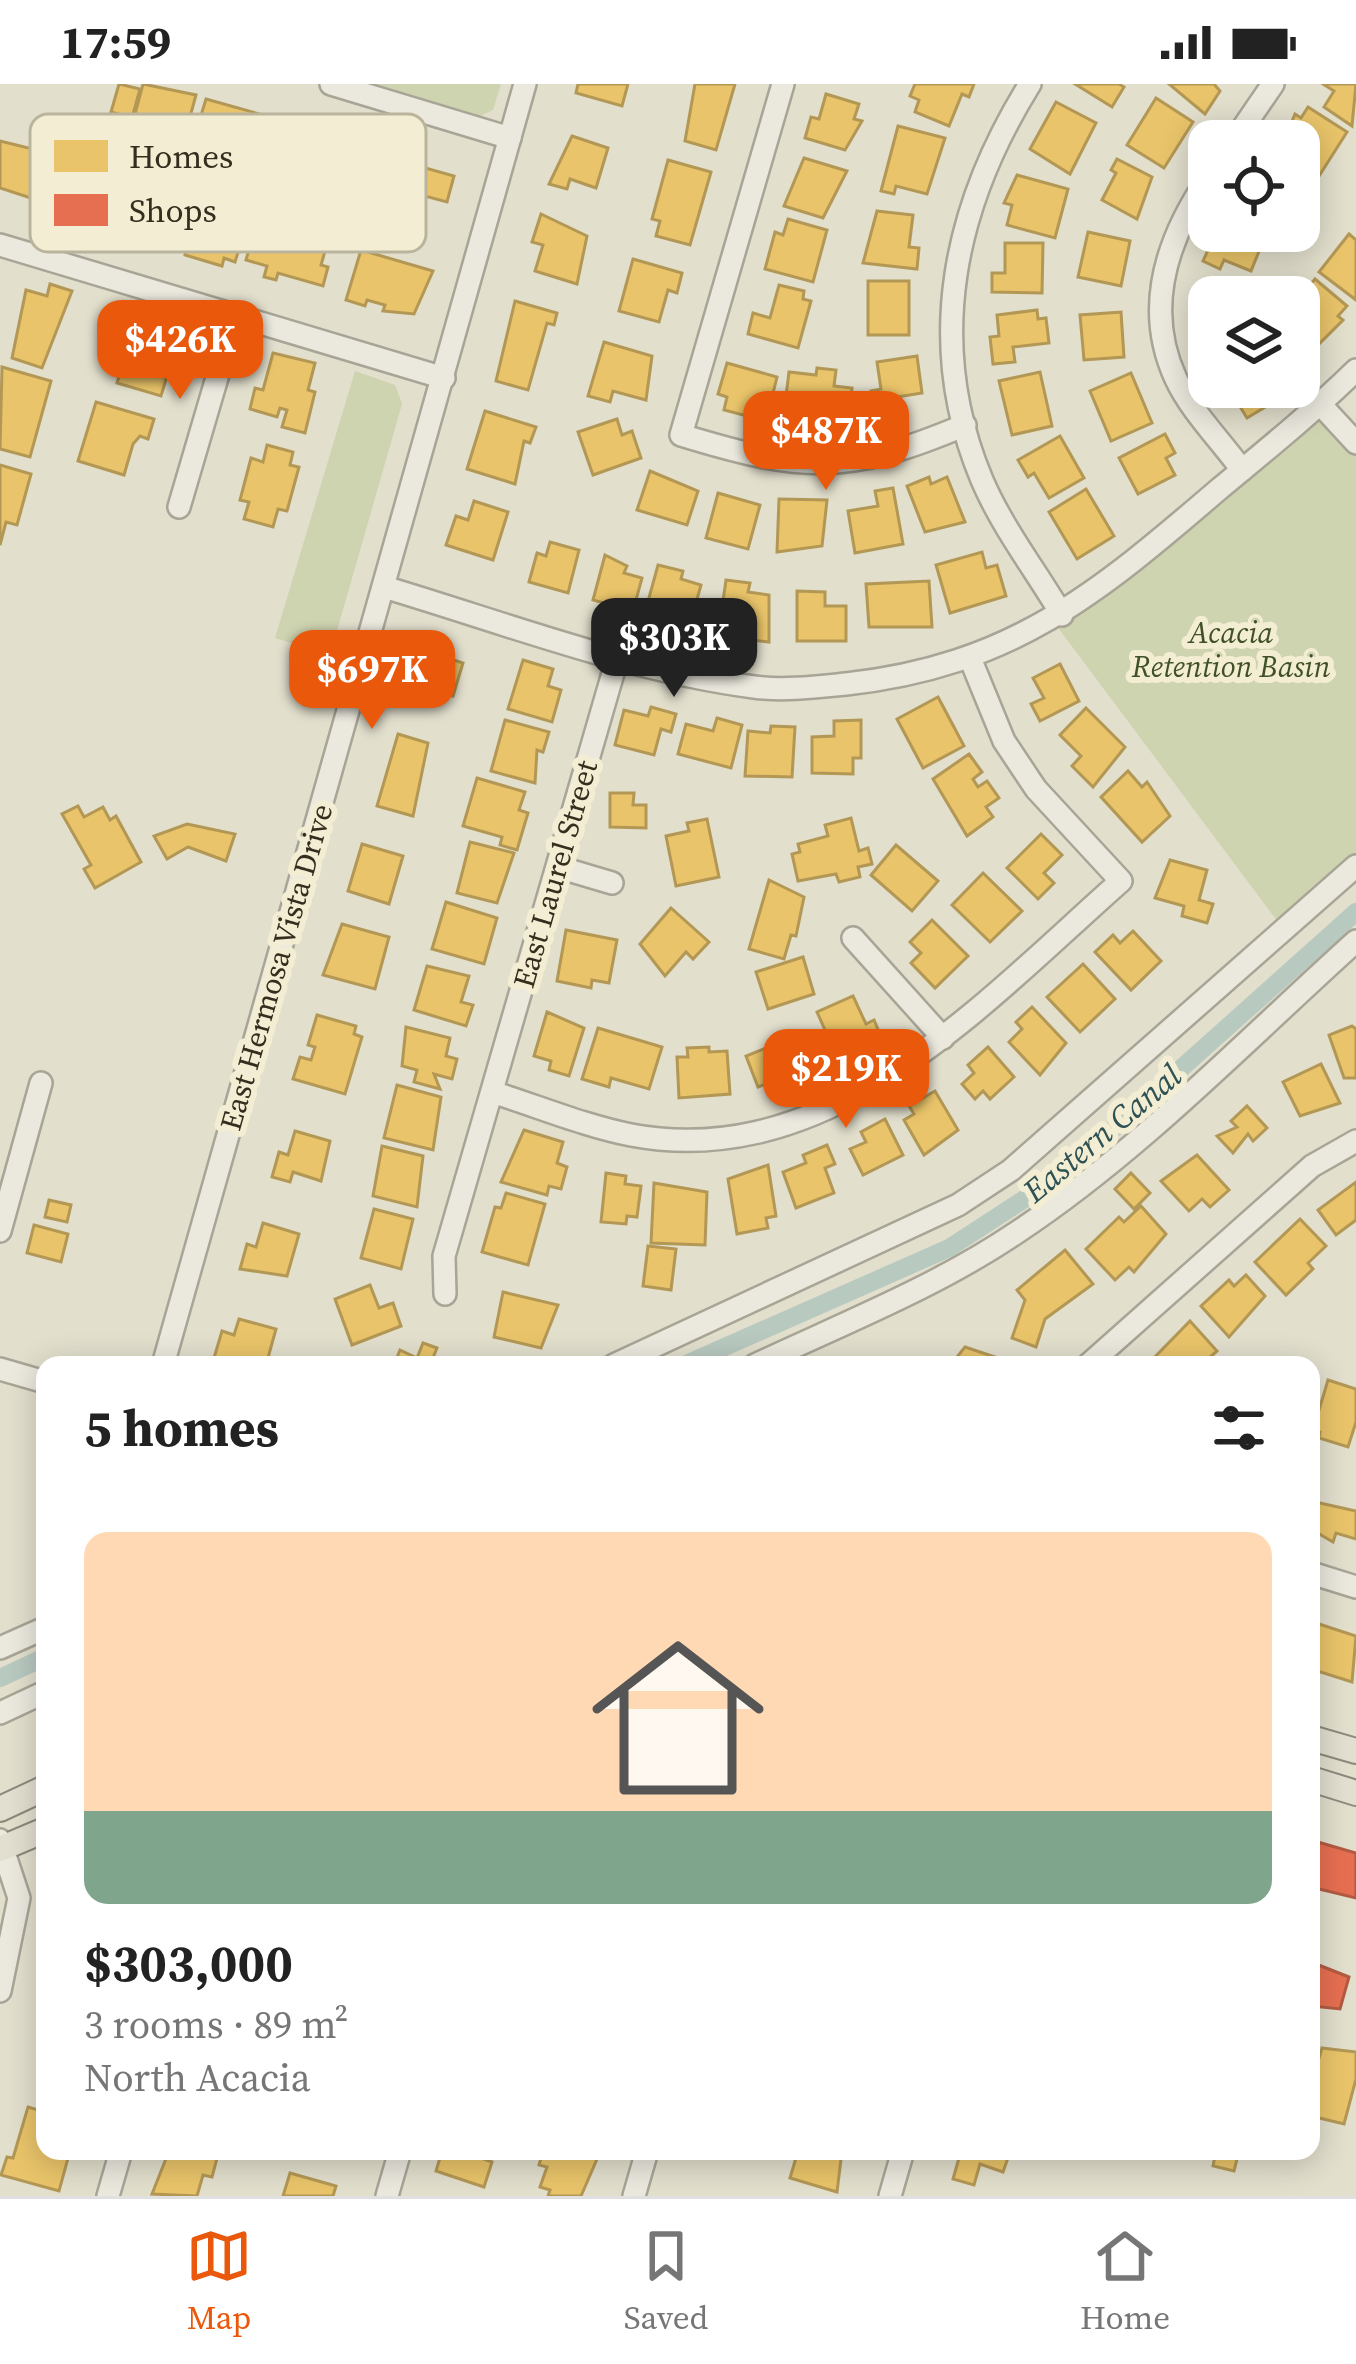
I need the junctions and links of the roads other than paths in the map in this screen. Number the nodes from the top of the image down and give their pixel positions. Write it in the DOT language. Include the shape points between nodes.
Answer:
graph roads {
  1 [pos="331,84"];
  2 [pos="525,84"];
  3 [pos="783,84"];
  4 [pos="1030,84"];
  5 [pos="1273,84"];
  6 [pos="1248,120"];
  7 [pos="510,138"];
  8 [pos="1188,215"];
  9 [pos="0,245"];
  10 [pos="236,313"];
  11 [pos="1356,370"];
  12 [pos="444,378"];
  13 [pos="1321,405"];
  14 [pos="965,425"];
  15 [pos="1356,443"];
  16 [pos="1242,470"];
  17 [pos="179,507"];
  18 [pos="384,587"];
  19 [pos="1062,615"];
  20 [pos="618,656"];
  21 [pos="970,658"];
  22 [pos="1356,866"];
  23 [pos="558,867"];
  24 [pos="612,883"];
  25 [pos="853,938"];
  26 [pos="1356,941"];
  27 [pos="943,1038"];
  28 [pos="41,1082"];
  29 [pos="492,1092"];
  30 [pos="1356,1141"];
  31 [pos="0,1231"];
  32 [pos="445,1294"];
  33 [pos="166,1356"];
  34 [pos="633,1356"];
  35 [pos="774,1356"];
  36 [pos="1098,1356"];
  37 [pos="0,1369"];
  38 [pos="36,1379"];
  39 [pos="1320,1577"];
  40 [pos="1356,1587"];
  41 [pos="36,1632"];
  42 [pos="0,1648"];
  43 [pos="36,1696"];
  44 [pos="0,1713"];
  45 [pos="1320,1741"];
  46 [pos="1356,1751"];
  47 [pos="1320,1782"];
  48 [pos="36,1792"];
  49 [pos="1356,1793"];
  50 [pos="0,1808"];
  51 [pos="36,1833"];
  52 [pos="1,1846"];
  53 [pos="0,1991"];
  54 [pos="118,2160"];
  55 [pos="397,2160"];
  56 [pos="644,2160"];
  57 [pos="900,2160"];
  58 [pos="108,2196"];
  59 [pos="387,2196"];
  60 [pos="634,2196"];
  61 [pos="890,2196"];
  1 -- 7 [label="street"];
  2 -- 7 [label="street, East Hermosa Vista Drive"];
  3 -- 14 [label="street" via="682,435 798,466 889,453"];
  4 -- 14 [label="street" via="994,148 956,250 949,309"];
  5 -- 6 [label="street"];
  7 -- 12 [label="street, East Hermosa Vista Drive"];
  8 -- 16 [label="street" via="1159,295 1177,381"];
  9 -- 10 [label="street"];
  10 -- 12 [label="street"];
  10 -- 17 [label="street"];
  11 -- 13 [label="street"];
  12 -- 18 [label="street, East Hermosa Vista Drive"];
  13 -- 15 [label="street"];
  13 -- 16 [label="street"];
  14 -- 19 [label="street" via="982,481"];
  16 -- 19 [label="street" via="1150,554"];
  18 -- 20 [label="street"];
  18 -- 33 [label="street, East Hermosa Vista Drive"];
  19 -- 21 [label="street"];
  20 -- 21 [label="street" via="759,688 884,680"];
  20 -- 23 [label="street, East Laurel Street"];
  21 -- 27 [label="street" via="1004,741 1036,789 1121,880"];
  22 -- 34 [label="street" via="976,1193"];
  23 -- 24 [label="street"];
  23 -- 29 [label="street, East Laurel Street"];
  25 -- 27 [label="street"];
  26 -- 35 [label="street" via="1093,1178 1015,1235"];
  27 -- 29 [label="street" via="825,1110 705,1140 632,1135"];
  28 -- 31 [label="street"];
  29 -- 32 [label="street, East Laurel Street" via="444,1256"];
  30 -- 36 [label="street" via="1312,1166"];
  37 -- 38 [label="street"];
  39 -- 40 [label="street"];
  41 -- 42 [label="street"];
  43 -- 44 [label="street"];
  45 -- 46 [label="main road"];
  47 -- 49 [label="main road"];
  48 -- 50 [label="main road"];
  51 -- 52 [label="main road"];
  52 -- 53 [label="street" via="19,1898"];
  54 -- 58 [label="street"];
  55 -- 59 [label="street"];
  56 -- 60 [label="street"];
  57 -- 61 [label="street"];
}
